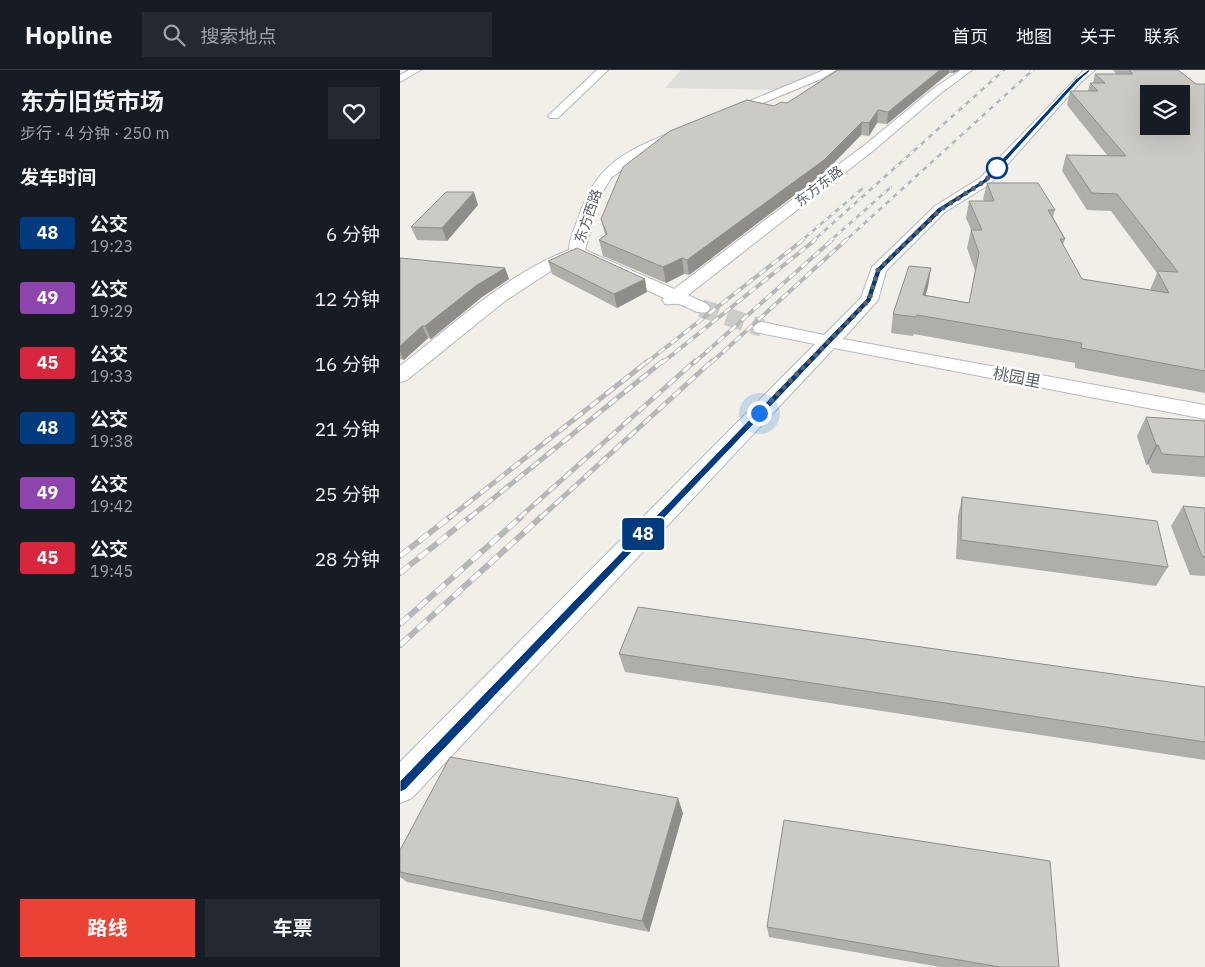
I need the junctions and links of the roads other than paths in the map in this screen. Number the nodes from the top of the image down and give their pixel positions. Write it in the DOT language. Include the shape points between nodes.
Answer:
graph roads {
  1 [pos="416,70"];
  2 [pos="602,70"];
  3 [pos="831,70"];
  4 [pos="967,70"];
  5 [pos="1090,70"];
  6 [pos="400,79"];
  7 [pos="554,116"];
  8 [pos="712,120"];
  9 [pos="695,127"];
  10 [pos="577,252"];
  11 [pos="673,299"];
  12 [pos="701,308"];
  13 [pos="762,328"];
  14 [pos="828,342"];
  15 [pos="400,376"];
  16 [pos="1205,412"];
  17 [pos="400,786"];
  1 -- 6 [label="street"];
  2 -- 7 [label="street"];
  3 -- 8 [label="street"];
  4 -- 11 [label="street, 东方东路"];
  5 -- 14 [label="street" via="985,181 940,210 878,270 869,300"];
  9 -- 10 [label="street, 东方西路" via="635,154 599,184"];
  10 -- 11 [label="street, 东方西路"];
  10 -- 15 [label="street" via="557,260 499,297"];
  11 -- 12 [label="street, 东方西路"];
  13 -- 14 [label="street"];
  14 -- 16 [label="street, 桃园里"];
  14 -- 17 [label="street"];
}
